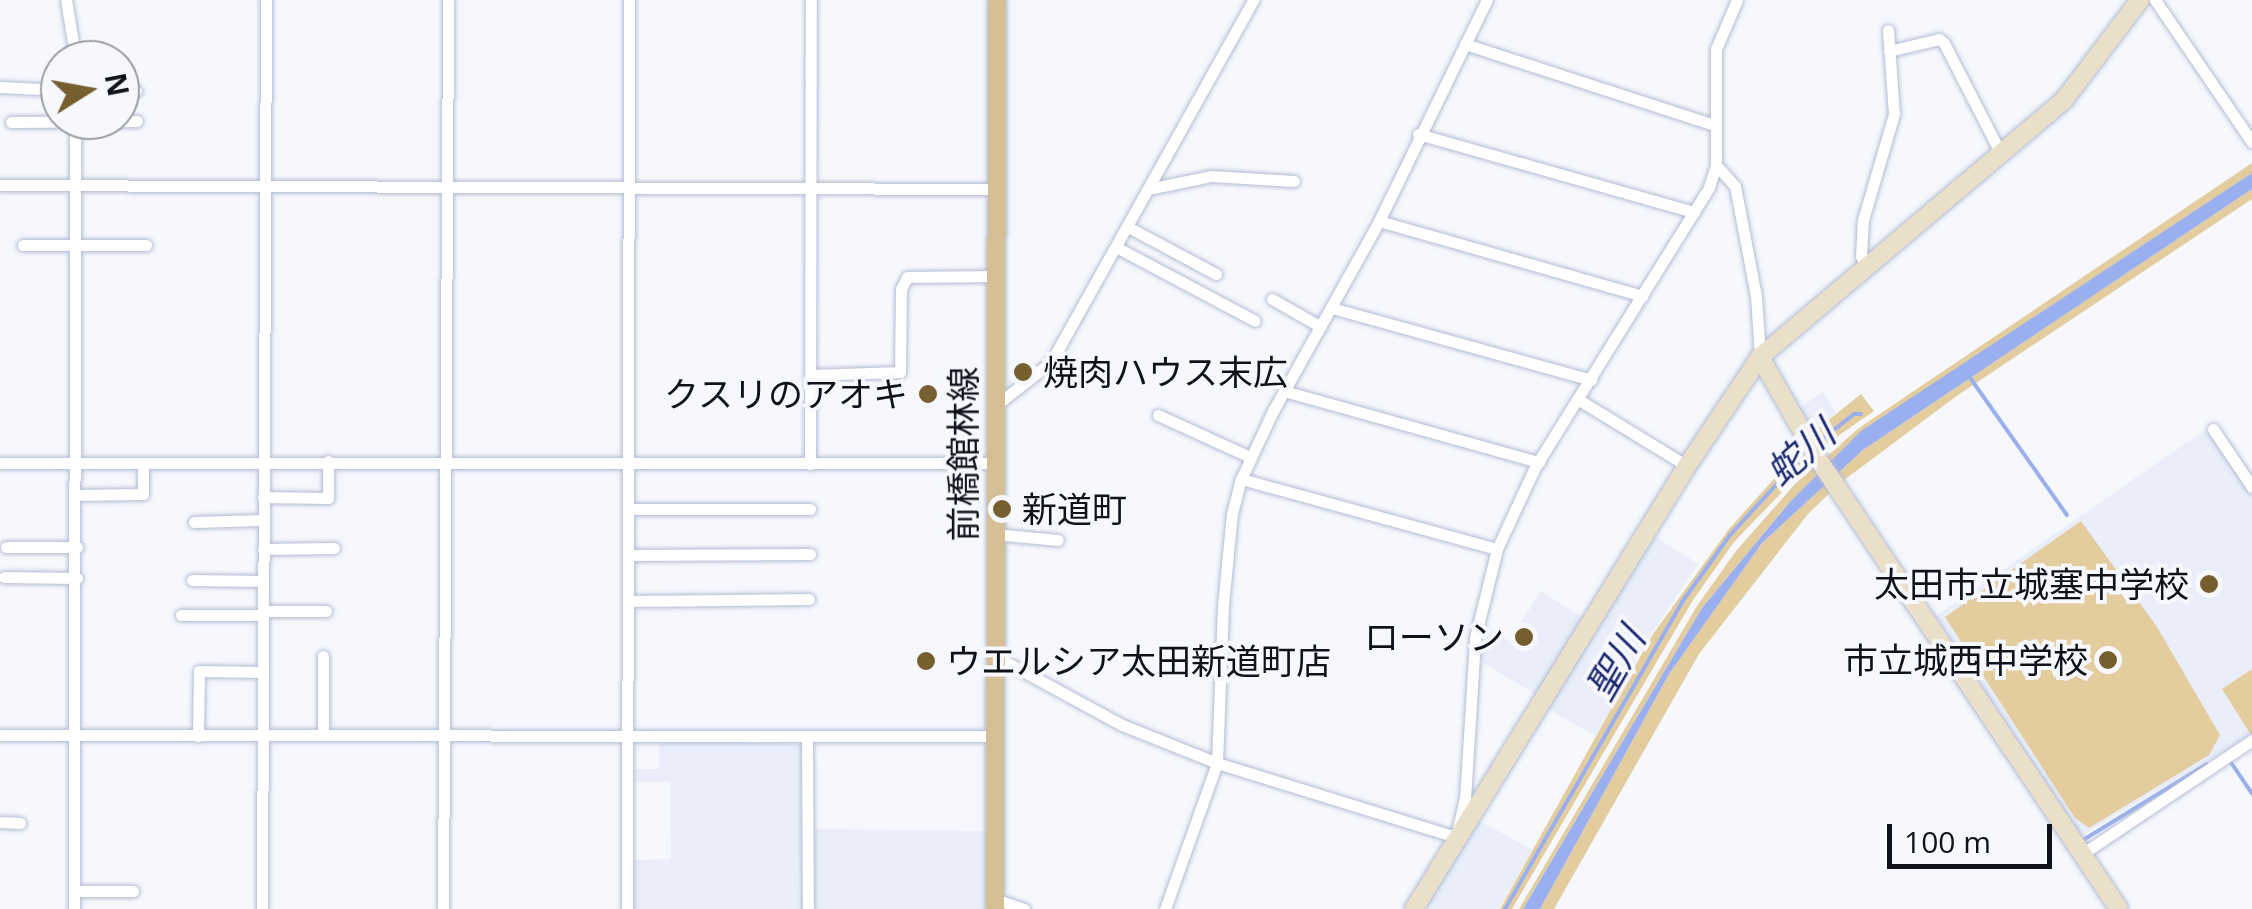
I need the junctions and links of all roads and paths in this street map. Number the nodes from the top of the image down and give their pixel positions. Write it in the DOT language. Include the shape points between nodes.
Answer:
graph roads {
  1 [pos="66,0"];
  2 [pos="266,0"];
  3 [pos="448,0"];
  4 [pos="629,0"];
  5 [pos="811,0"];
  6 [pos="997,0"];
  7 [pos="1253,0"];
  8 [pos="1487,0"];
  9 [pos="1737,0"];
  10 [pos="2140,0"];
  11 [pos="2155,0"];
  12 [pos="1888,30"];
  13 [pos="73,40"];
  14 [pos="1465,44"];
  15 [pos="1889,51"];
  16 [pos="0,87"];
  17 [pos="40,89"];
  18 [pos="11,122"];
  19 [pos="40,122"];
  20 [pos="1715,124"];
  21 [pos="1418,134"];
  22 [pos="75,140"];
  23 [pos="2252,142"];
  24 [pos="2001,154"];
  25 [pos="1716,165"];
  26 [pos="1294,182"];
  27 [pos="0,185"];
  28 [pos="266,185"];
  29 [pos="76,186"];
  30 [pos="446,186"];
  31 [pos="628,188"];
  32 [pos="810,188"];
  33 [pos="996,189"];
  34 [pos="1148,189"];
  35 [pos="1694,212"];
  36 [pos="1379,221"];
  37 [pos="1128,226"];
  38 [pos="23,245"];
  39 [pos="77,245"];
  40 [pos="146,245"];
  41 [pos="1116,247"];
  42 [pos="1866,265"];
  43 [pos="1216,274"];
  44 [pos="996,276"];
  45 [pos="1643,296"];
  46 [pos="1272,300"];
  47 [pos="1332,308"];
  48 [pos="1255,321"];
  49 [pos="1321,327"];
  50 [pos="1760,357"];
  51 [pos="810,375"];
  52 [pos="1592,380"];
  53 [pos="1284,391"];
  54 [pos="1578,400"];
  55 [pos="995,406"];
  56 [pos="1158,416"];
  57 [pos="2213,429"];
  58 [pos="1250,457"];
  59 [pos="446,461"];
  60 [pos="0,462"];
  61 [pos="143,462"];
  62 [pos="328,462"];
  63 [pos="628,462"];
  64 [pos="1538,462"];
  65 [pos="75,463"];
  66 [pos="995,463"];
  67 [pos="263,464"];
  68 [pos="810,464"];
  69 [pos="1687,466"];
  70 [pos="1241,479"];
  71 [pos="2252,487"];
  72 [pos="76,495"];
  73 [pos="263,497"];
  74 [pos="810,508"];
  75 [pos="628,509"];
  76 [pos="263,520"];
  77 [pos="194,522"];
  78 [pos="994,534"];
  79 [pos="1058,540"];
  80 [pos="6,547"];
  81 [pos="78,547"];
  82 [pos="263,548"];
  83 [pos="334,548"];
  84 [pos="1498,549"];
  85 [pos="810,554"];
  86 [pos="628,555"];
  87 [pos="4,577"];
  88 [pos="77,578"];
  89 [pos="192,580"];
  90 [pos="263,581"];
  91 [pos="810,599"];
  92 [pos="628,601"];
  93 [pos="326,611"];
  94 [pos="263,613"];
  95 [pos="181,615"];
  96 [pos="322,656"];
  97 [pos="996,656"];
  98 [pos="263,672"];
  99 [pos="0,734"];
  100 [pos="76,734"];
  101 [pos="324,734"];
  102 [pos="443,734"];
  103 [pos="198,736"];
  104 [pos="264,736"];
  105 [pos="628,736"];
  106 [pos="996,736"];
  107 [pos="807,738"];
  108 [pos="2252,740"];
  109 [pos="1216,763"];
  110 [pos="0,822"];
  111 [pos="20,823"];
  112 [pos="1456,836"];
  113 [pos="2082,854"];
  114 [pos="74,890"];
  115 [pos="133,890"];
  116 [pos="995,904"];
  117 [pos="74,909"];
  118 [pos="262,909"];
  119 [pos="443,909"];
  120 [pos="627,909"];
  121 [pos="808,909"];
  122 [pos="1024,909"];
  123 [pos="1165,909"];
  124 [pos="1414,909"];
  125 [pos="2119,909"];
  1 -- 13 [label="street"];
  2 -- 28 [label="street"];
  3 -- 30 [label="street"];
  4 -- 31 [label="street"];
  5 -- 32 [label="street"];
  6 -- 33 [label="main road, 前橋館林線"];
  7 -- 34 [label="street"];
  8 -- 14 [label="street"];
  9 -- 20 [label="street" via="1716,49"];
  10 -- 24 [label="street" via="2064,100"];
  11 -- 23 [label="street"];
  12 -- 15 [label="street"];
  14 -- 20 [label="street"];
  14 -- 21 [label="street"];
  15 -- 24 [label="street" via="1944,42"];
  15 -- 42 [label="street" via="1894,114 1863,220"];
  16 -- 17 [label="street"];
  18 -- 19 [label="street"];
  20 -- 25 [label="street"];
  21 -- 35 [label="street"];
  21 -- 36 [label="street"];
  22 -- 29 [label="street"];
  24 -- 42 [label="street"];
  25 -- 35 [label="street"];
  25 -- 50 [label="street" via="1735,186"];
  26 -- 34 [label="street" via="1211,176"];
  27 -- 29 [label="street"];
  28 -- 29 [label="street"];
  28 -- 30 [label="street"];
  28 -- 67 [label="street"];
  29 -- 39 [label="street"];
  30 -- 31 [label="street"];
  30 -- 59 [label="street"];
  31 -- 32 [label="street"];
  31 -- 63 [label="street"];
  32 -- 33 [label="street"];
  32 -- 51 [label="street"];
  33 -- 44 [label="main road, 前橋館林線"];
  34 -- 37 [label="street"];
  35 -- 45 [label="street"];
  36 -- 45 [label="street"];
  36 -- 47 [label="street"];
  37 -- 41 [label="street"];
  37 -- 43 [label="street"];
  38 -- 39 [label="street"];
  39 -- 40 [label="street"];
  39 -- 65 [label="street"];
  41 -- 48 [label="street"];
  41 -- 55 [label="street" via="1051,362"];
  42 -- 50 [label="street"];
  44 -- 51 [label="street" via="907,277 901,289 900,372"];
  44 -- 55 [label="main road, 前橋館林線"];
  45 -- 52 [label="street"];
  46 -- 49 [label="street"];
  47 -- 49 [label="street"];
  47 -- 52 [label="street"];
  49 -- 53 [label="street"];
  50 -- 69 [label="street"];
  50 -- 113 [label="street" via="1838,490"];
  51 -- 68 [label="street"];
  52 -- 54 [label="street"];
  53 -- 58 [label="street"];
  53 -- 64 [label="street"];
  54 -- 64 [label="street"];
  54 -- 69 [label="street"];
  55 -- 66 [label="main road, 前橋館林線"];
  56 -- 58 [label="street"];
  57 -- 71 [label="street"];
  58 -- 70 [label="street"];
  59 -- 62 [label="street"];
  59 -- 63 [label="street"];
  59 -- 102 [label="street"];
  60 -- 65 [label="street"];
  61 -- 65 [label="street"];
  61 -- 67 [label="street"];
  61 -- 72 [label="street" via="143,494"];
  62 -- 67 [label="street"];
  62 -- 73 [label="street" via="328,498"];
  63 -- 68 [label="street"];
  63 -- 75 [label="street"];
  64 -- 84 [label="street"];
  65 -- 72 [label="street"];
  66 -- 68 [label="street"];
  66 -- 78 [label="main road, 前橋館林線"];
  67 -- 73 [label="street"];
  69 -- 112 [label="street"];
  70 -- 84 [label="street"];
  70 -- 109 [label="street" via="1223,606"];
  72 -- 81 [label="street"];
  73 -- 76 [label="street"];
  74 -- 75 [label="street"];
  75 -- 86 [label="street"];
  76 -- 77 [label="street"];
  76 -- 82 [label="street"];
  78 -- 79 [label="street"];
  78 -- 97 [label="main road, 前橋館林線"];
  80 -- 81 [label="street"];
  81 -- 88 [label="street"];
  82 -- 83 [label="street"];
  82 -- 90 [label="street"];
  84 -- 112 [label="street" via="1475,638 1465,799"];
  85 -- 86 [label="street"];
  86 -- 92 [label="street"];
  87 -- 88 [label="street"];
  88 -- 100 [label="street"];
  89 -- 90 [label="street"];
  90 -- 94 [label="street"];
  91 -- 92 [label="street"];
  92 -- 105 [label="street"];
  93 -- 94 [label="street"];
  94 -- 95 [label="street"];
  94 -- 98 [label="street"];
  96 -- 101 [label="street"];
  97 -- 106 [label="main road, 前橋館林線"];
  97 -- 109 [label="street" via="1122,726"];
  98 -- 103 [label="street" via="199,671"];
  98 -- 104 [label="street"];
  99 -- 100 [label="street"];
  100 -- 103 [label="street"];
  100 -- 114 [label="street"];
  101 -- 102 [label="street"];
  101 -- 104 [label="street"];
  102 -- 105 [label="street"];
  102 -- 119 [label="street"];
  103 -- 104 [label="street"];
  104 -- 118 [label="street"];
  105 -- 107 [label="street"];
  105 -- 120 [label="street"];
  106 -- 107 [label="street"];
  106 -- 116 [label="main road, 前橋館林線"];
  107 -- 121 [label="street"];
  108 -- 113 [label="street"];
  109 -- 112 [label="street"];
  109 -- 123 [label="street"];
  110 -- 111 [label="street"];
  112 -- 124 [label="street"];
  113 -- 125 [label="street"];
  114 -- 115 [label="street"];
  114 -- 117 [label="street"];
  116 -- 122 [label="street"];
}
